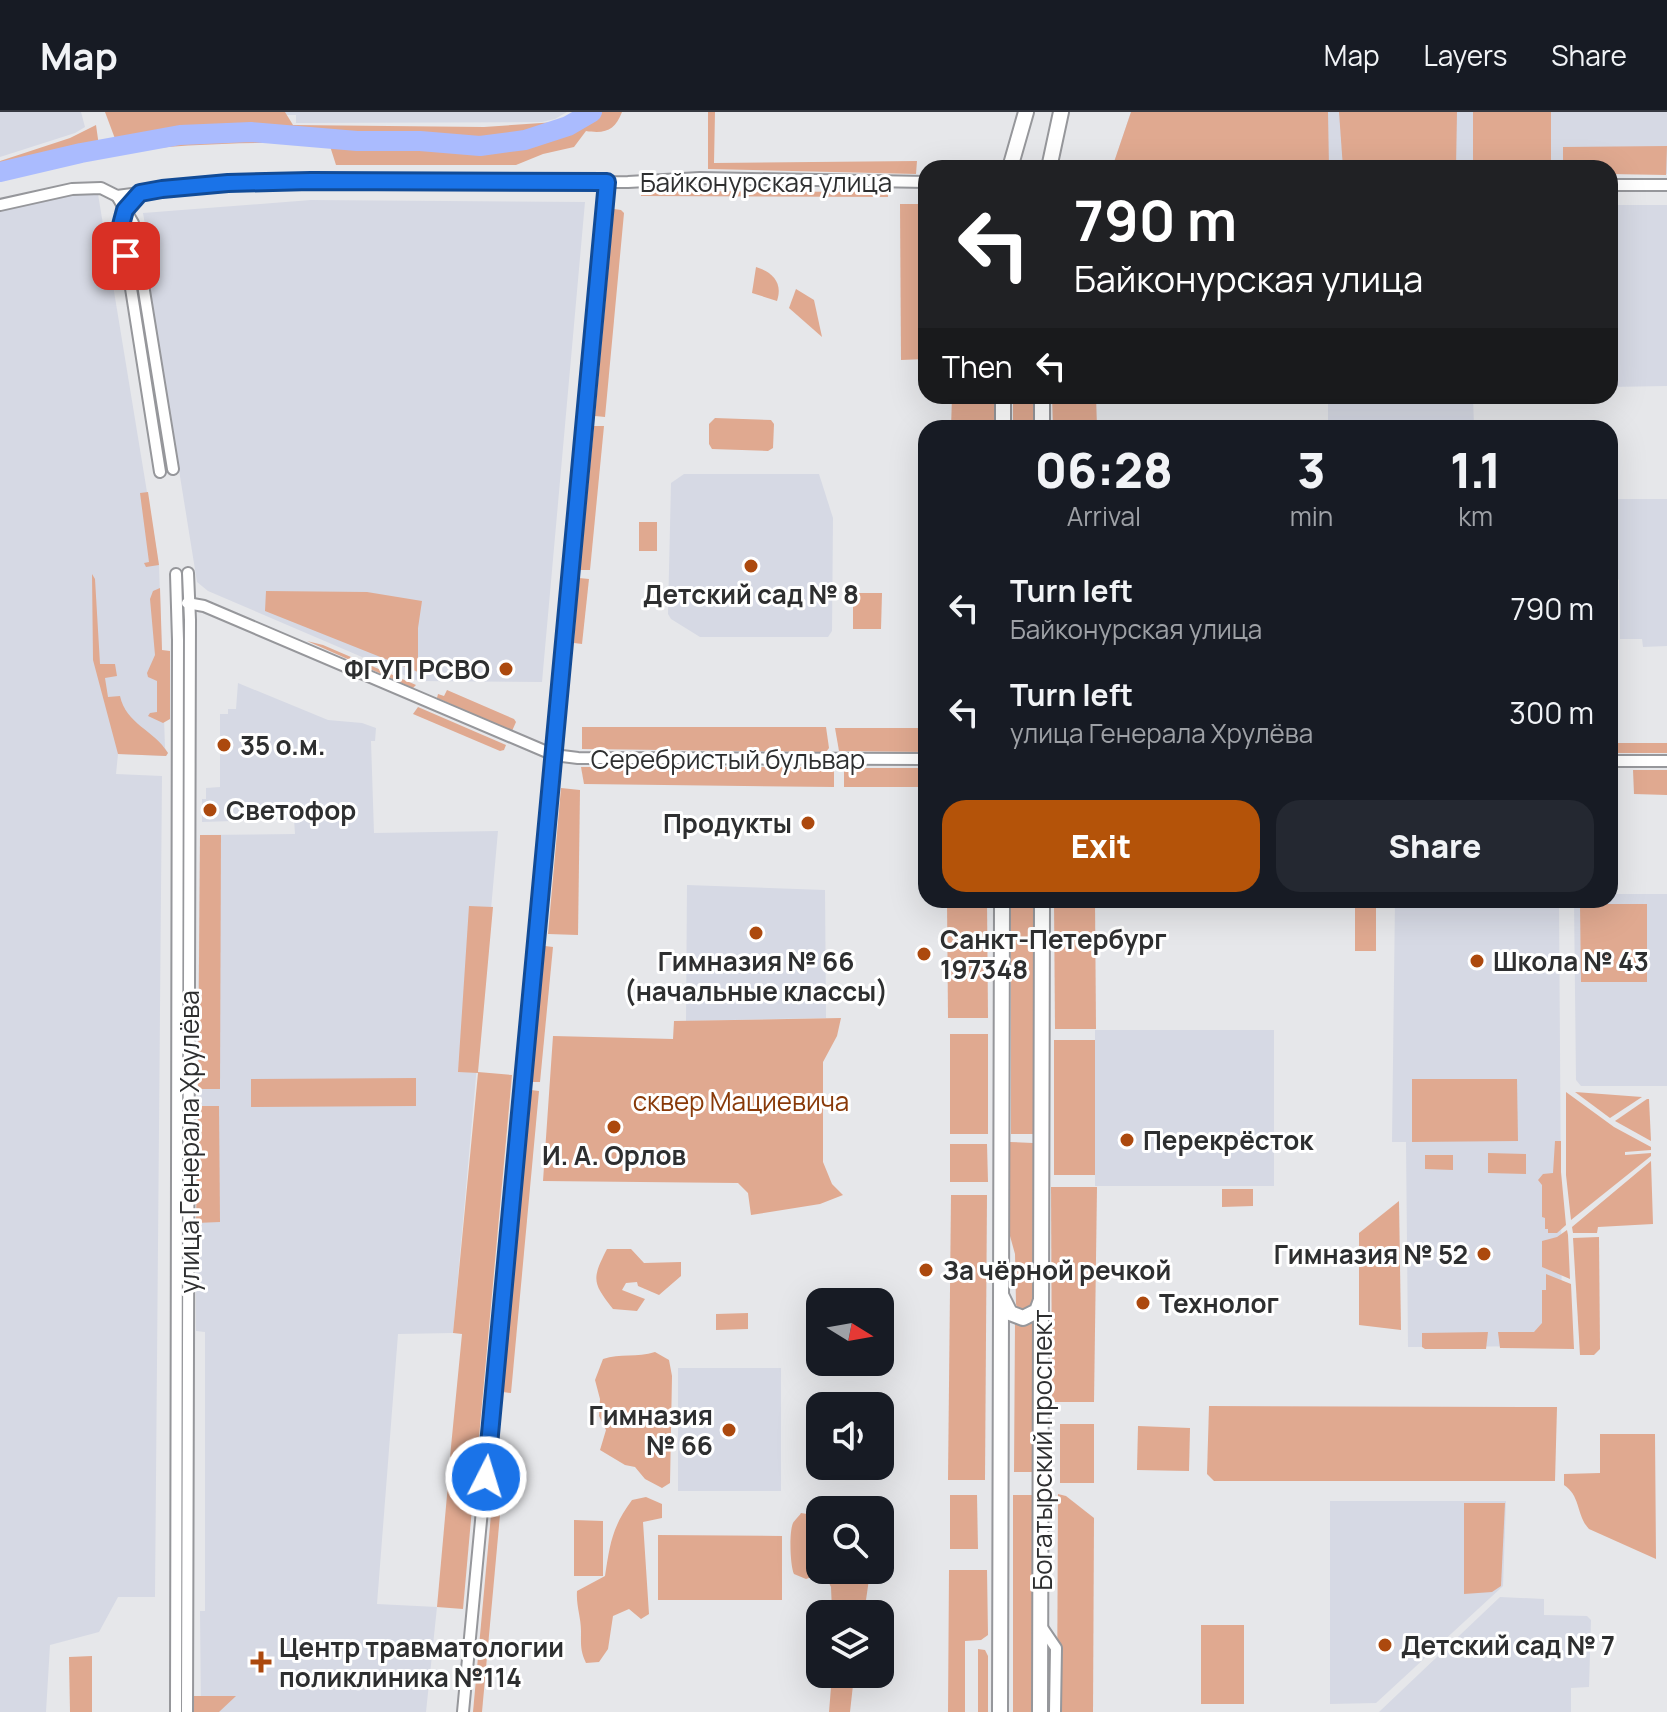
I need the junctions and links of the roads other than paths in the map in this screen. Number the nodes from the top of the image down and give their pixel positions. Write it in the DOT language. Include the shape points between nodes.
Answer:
graph roads {
  1 [pos="1026,112"];
  2 [pos="1061,112"];
  3 [pos="1012,160"];
  4 [pos="1051,160"];
  5 [pos="607,182"];
  6 [pos="918,182"];
  7 [pos="1618,185"];
  8 [pos="1667,185"];
  9 [pos="140,193"];
  10 [pos="117,196"];
  11 [pos="0,205"];
  12 [pos="127,206"];
  13 [pos="173,469"];
  14 [pos="160,472"];
  15 [pos="188,573"];
  16 [pos="176,574"];
  17 [pos="178,603"];
  18 [pos="190,603"];
  19 [pos="554,755"];
  20 [pos="918,759"];
  21 [pos="1618,761"];
  22 [pos="1667,761"];
  23 [pos="1002,908"];
  24 [pos="1042,908"];
  25 [pos="1001,1292"];
  26 [pos="1042,1292"];
  27 [pos="1041,1626"];
  28 [pos="176,1712"];
  29 [pos="187,1712"];
  30 [pos="463,1712"];
  31 [pos="1000,1712"];
  32 [pos="1040,1712"];
  33 [pos="1055,1712"];
  1 -- 3 [label="main road"];
  2 -- 4 [label="main road"];
  5 -- 6 [label="street, Байконурская улица"];
  5 -- 9 [label="street, Байконурская улица" via="228,183"];
  5 -- 19 [label="street"];
  7 -- 8 [label="street"];
  9 -- 10 [label="street, Байконурская улица"];
  9 -- 12 [label="street"];
  10 -- 11 [label="street, Байконурская улица" via="101,188 72,189"];
  10 -- 12 [label="street"];
  12 -- 13 [label="street"];
  12 -- 14 [label="street" via="121,225"];
  15 -- 18 [label="street, улица Генерала Хрулёва"];
  16 -- 17 [label="street, улица Генерала Хрулёва"];
  17 -- 18 [label="street, Серебристый бульвар"];
  17 -- 28 [label="street, улица Генерала Хрулёва"];
  18 -- 19 [label="street, Серебристый бульвар"];
  18 -- 29 [label="street, улица Генерала Хрулёва"];
  19 -- 20 [label="street, Серебристый бульвар"];
  19 -- 30 [label="street"];
  21 -- 22 [label="street"];
  23 -- 25 [label="main road, Богатырский проспект"];
  24 -- 26 [label="main road, Богатырский проспект"];
  25 -- 26 [label="main road" via="1010,1313 1023,1318 1037,1311"];
  25 -- 31 [label="main road, Богатырский проспект"];
  26 -- 27 [label="main road, Богатырский проспект"];
  27 -- 32 [label="main road, Богатырский проспект"];
  27 -- 33 [label="street" via="1056,1648"];
}
